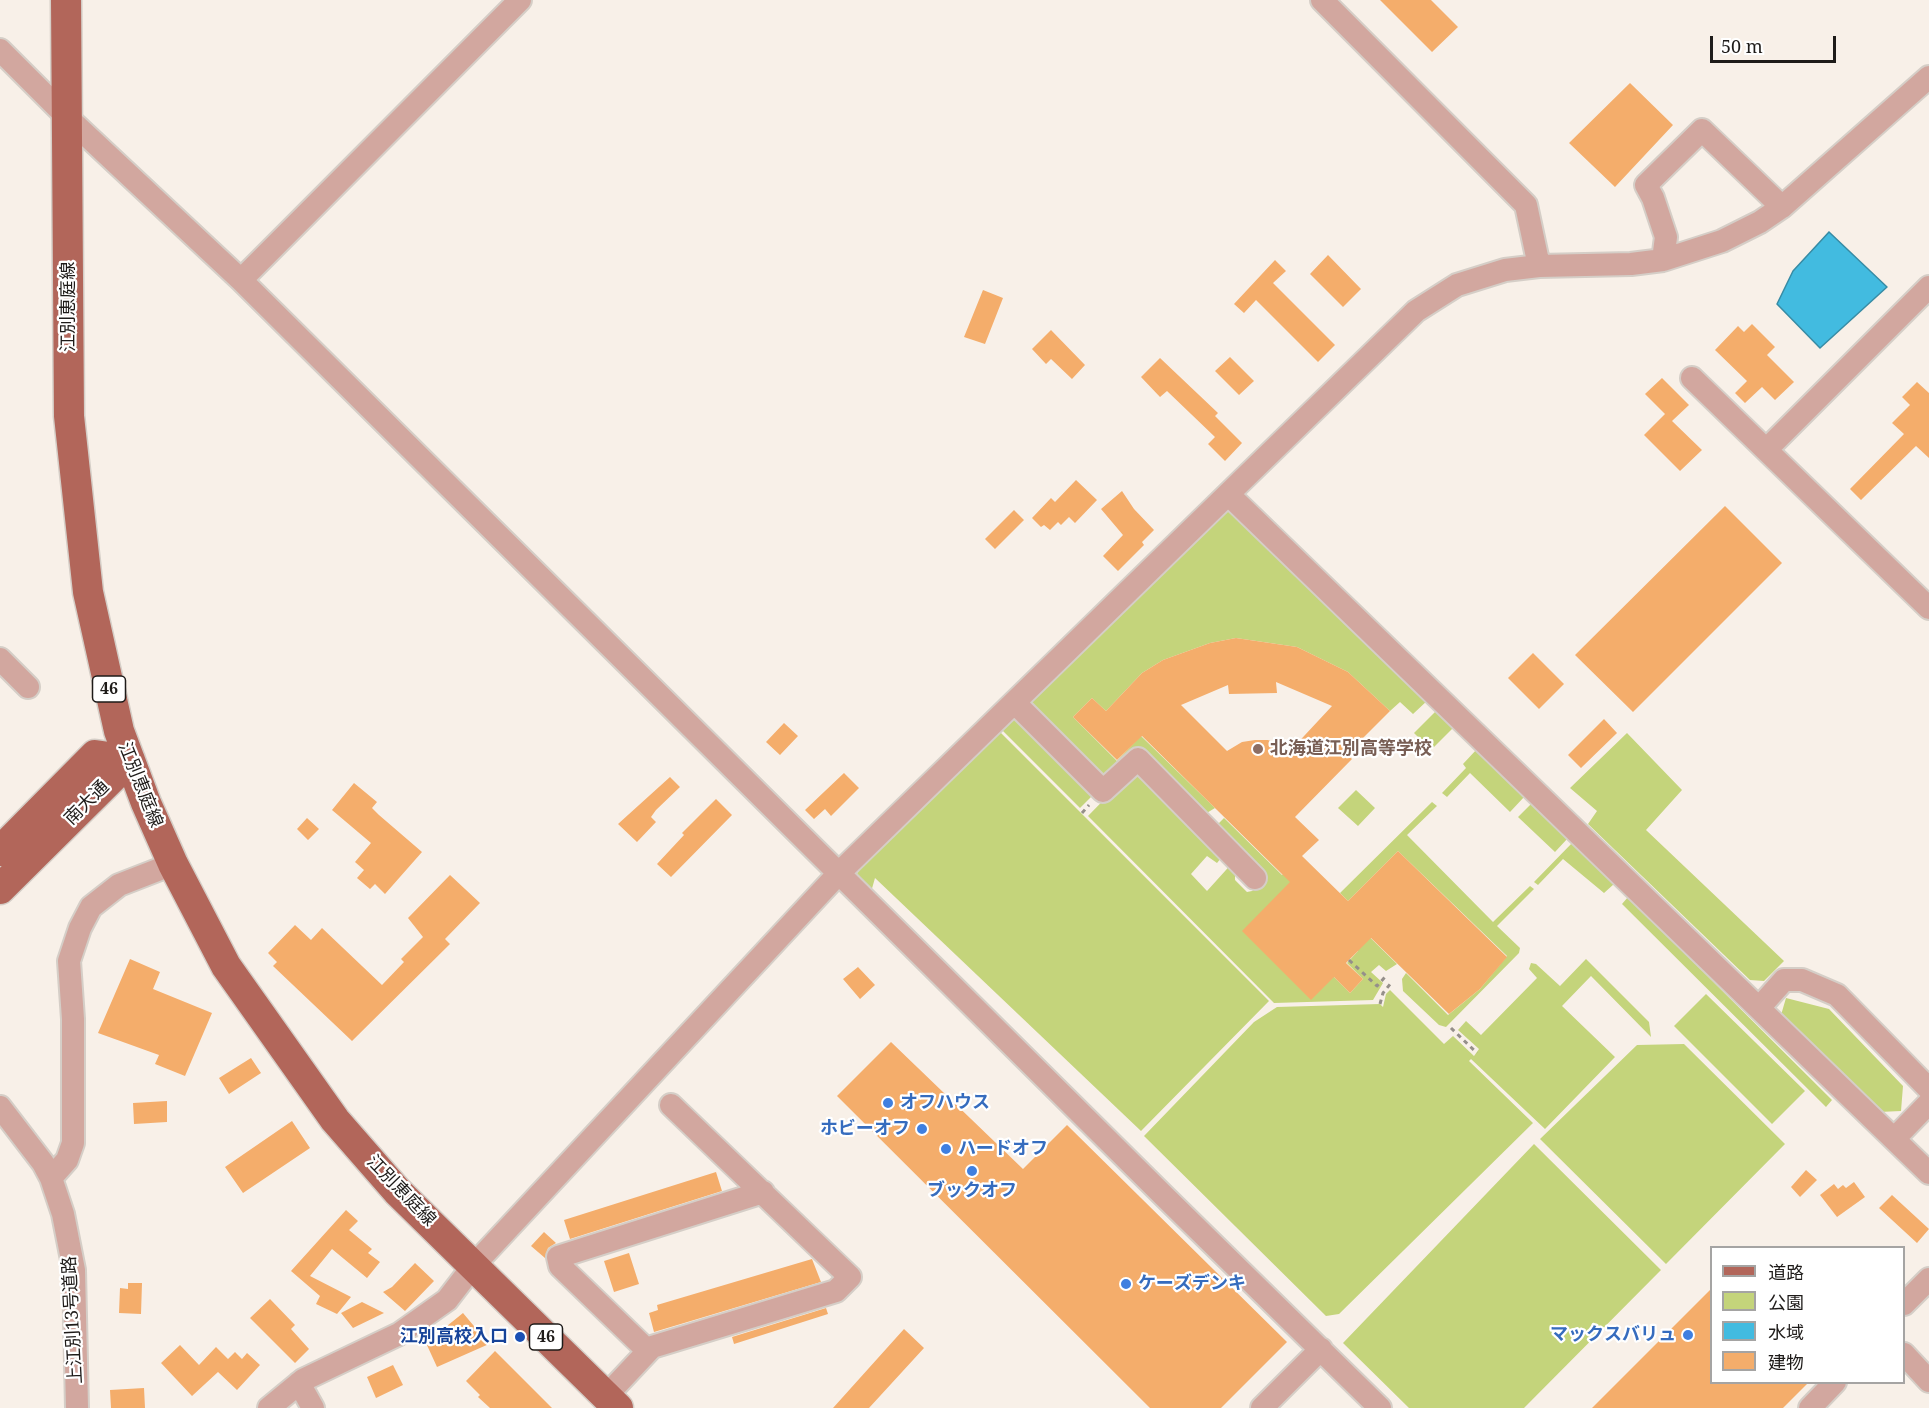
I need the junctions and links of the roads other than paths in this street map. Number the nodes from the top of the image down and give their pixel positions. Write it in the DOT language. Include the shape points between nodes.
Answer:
graph roads {
  1 [pos="66,0"];
  2 [pos="520,0"];
  3 [pos="1322,0"];
  4 [pos="0,50"];
  5 [pos="1929,77"];
  6 [pos="67,117"];
  7 [pos="1782,207"];
  8 [pos="1663,260"];
  9 [pos="1539,266"];
  10 [pos="242,280"];
  11 [pos="1929,287"];
  12 [pos="1692,378"];
  13 [pos="1767,449"];
  14 [pos="1229,495"];
  15 [pos="1929,608"];
  16 [pos="0,659"];
  17 [pos="28,687"];
  18 [pos="1015,703"];
  19 [pos="130,760"];
  20 [pos="0,850"];
  21 [pos="173,864"];
  22 [pos="840,872"];
  23 [pos="1256,878"];
  24 [pos="0,889"];
  25 [pos="1759,1008"];
  26 [pos="1929,1089"];
  27 [pos="1929,1103"];
  28 [pos="671,1105"];
  29 [pos="0,1107"];
  30 [pos="1894,1139"];
  31 [pos="1929,1173"];
  32 [pos="51,1178"];
  33 [pos="763,1192"];
  34 [pos="474,1265"];
  35 [pos="1927,1284"];
  36 [pos="1905,1303"];
  37 [pos="1321,1349"];
  38 [pos="648,1351"];
  39 [pos="1905,1355"];
  40 [pos="1929,1381"];
  41 [pos="299,1383"];
  42 [pos="1834,1384"];
  43 [pos="612,1402"];
  44 [pos="77,1408"];
  45 [pos="269,1408"];
  46 [pos="313,1408"];
  47 [pos="1262,1408"];
  48 [pos="1380,1408"];
  49 [pos="1810,1408"];
  1 -- 6 [label="main road, 江別恵庭線 / 46"];
  2 -- 10 [label="street"];
  3 -- 9 [label="street" via="1526,205"];
  4 -- 6 [label="street"];
  5 -- 7 [label="street"];
  6 -- 10 [label="street"];
  6 -- 19 [label="main road, 江別恵庭線 / 46" via="69,416 88,592 119,731"];
  7 -- 8 [label="street" via="1722,241"];
  7 -- 8 [label="street" via="1702,130 1646,185 1666,237"];
  8 -- 9 [label="street"];
  9 -- 14 [label="street" via="1505,270 1457,285 1416,310"];
  10 -- 22 [label="street"];
  11 -- 13 [label="street"];
  12 -- 13 [label="street"];
  13 -- 15 [label="street"];
  14 -- 18 [label="street"];
  14 -- 25 [label="street"];
  16 -- 17 [label="street"];
  18 -- 22 [label="street"];
  18 -- 23 [label="street" via="1103,791 1138,759"];
  19 -- 20 [label="main road, 南大通" via="95,755"];
  19 -- 21 [label="main road, 江別恵庭線 / 46"];
  19 -- 24 [label="main road, 南大通"];
  21 -- 32 [label="street" via="119,885 91,907 80,928 69,961 73,1143 67,1160"];
  21 -- 34 [label="main road, 江別恵庭線 / 46" via="226,966 335,1120 397,1191"];
  22 -- 34 [label="street"];
  22 -- 37 [label="street"];
  25 -- 26 [label="street" via="1784,980 1803,980 1837,995"];
  25 -- 30 [label="street"];
  27 -- 30 [label="street"];
  28 -- 33 [label="street"];
  29 -- 32 [label="street, 上江別13号道路" via="32,1146"];
  30 -- 31 [label="street"];
  32 -- 44 [label="street, 上江別13号道路" via="74,1270"];
  33 -- 38 [label="street" via="850,1276 836,1291"];
  33 -- 38 [label="street" via="558,1257 560,1266"];
  34 -- 41 [label="street" via="447,1300 399,1334"];
  34 -- 43 [label="main road, 江別恵庭線 / 46"];
  35 -- 36 [label="street"];
  37 -- 47 [label="street"];
  37 -- 48 [label="street"];
  38 -- 43 [label="street"];
  39 -- 40 [label="street"];
  41 -- 45 [label="street"];
  41 -- 46 [label="street"];
  42 -- 49 [label="street"];
}
